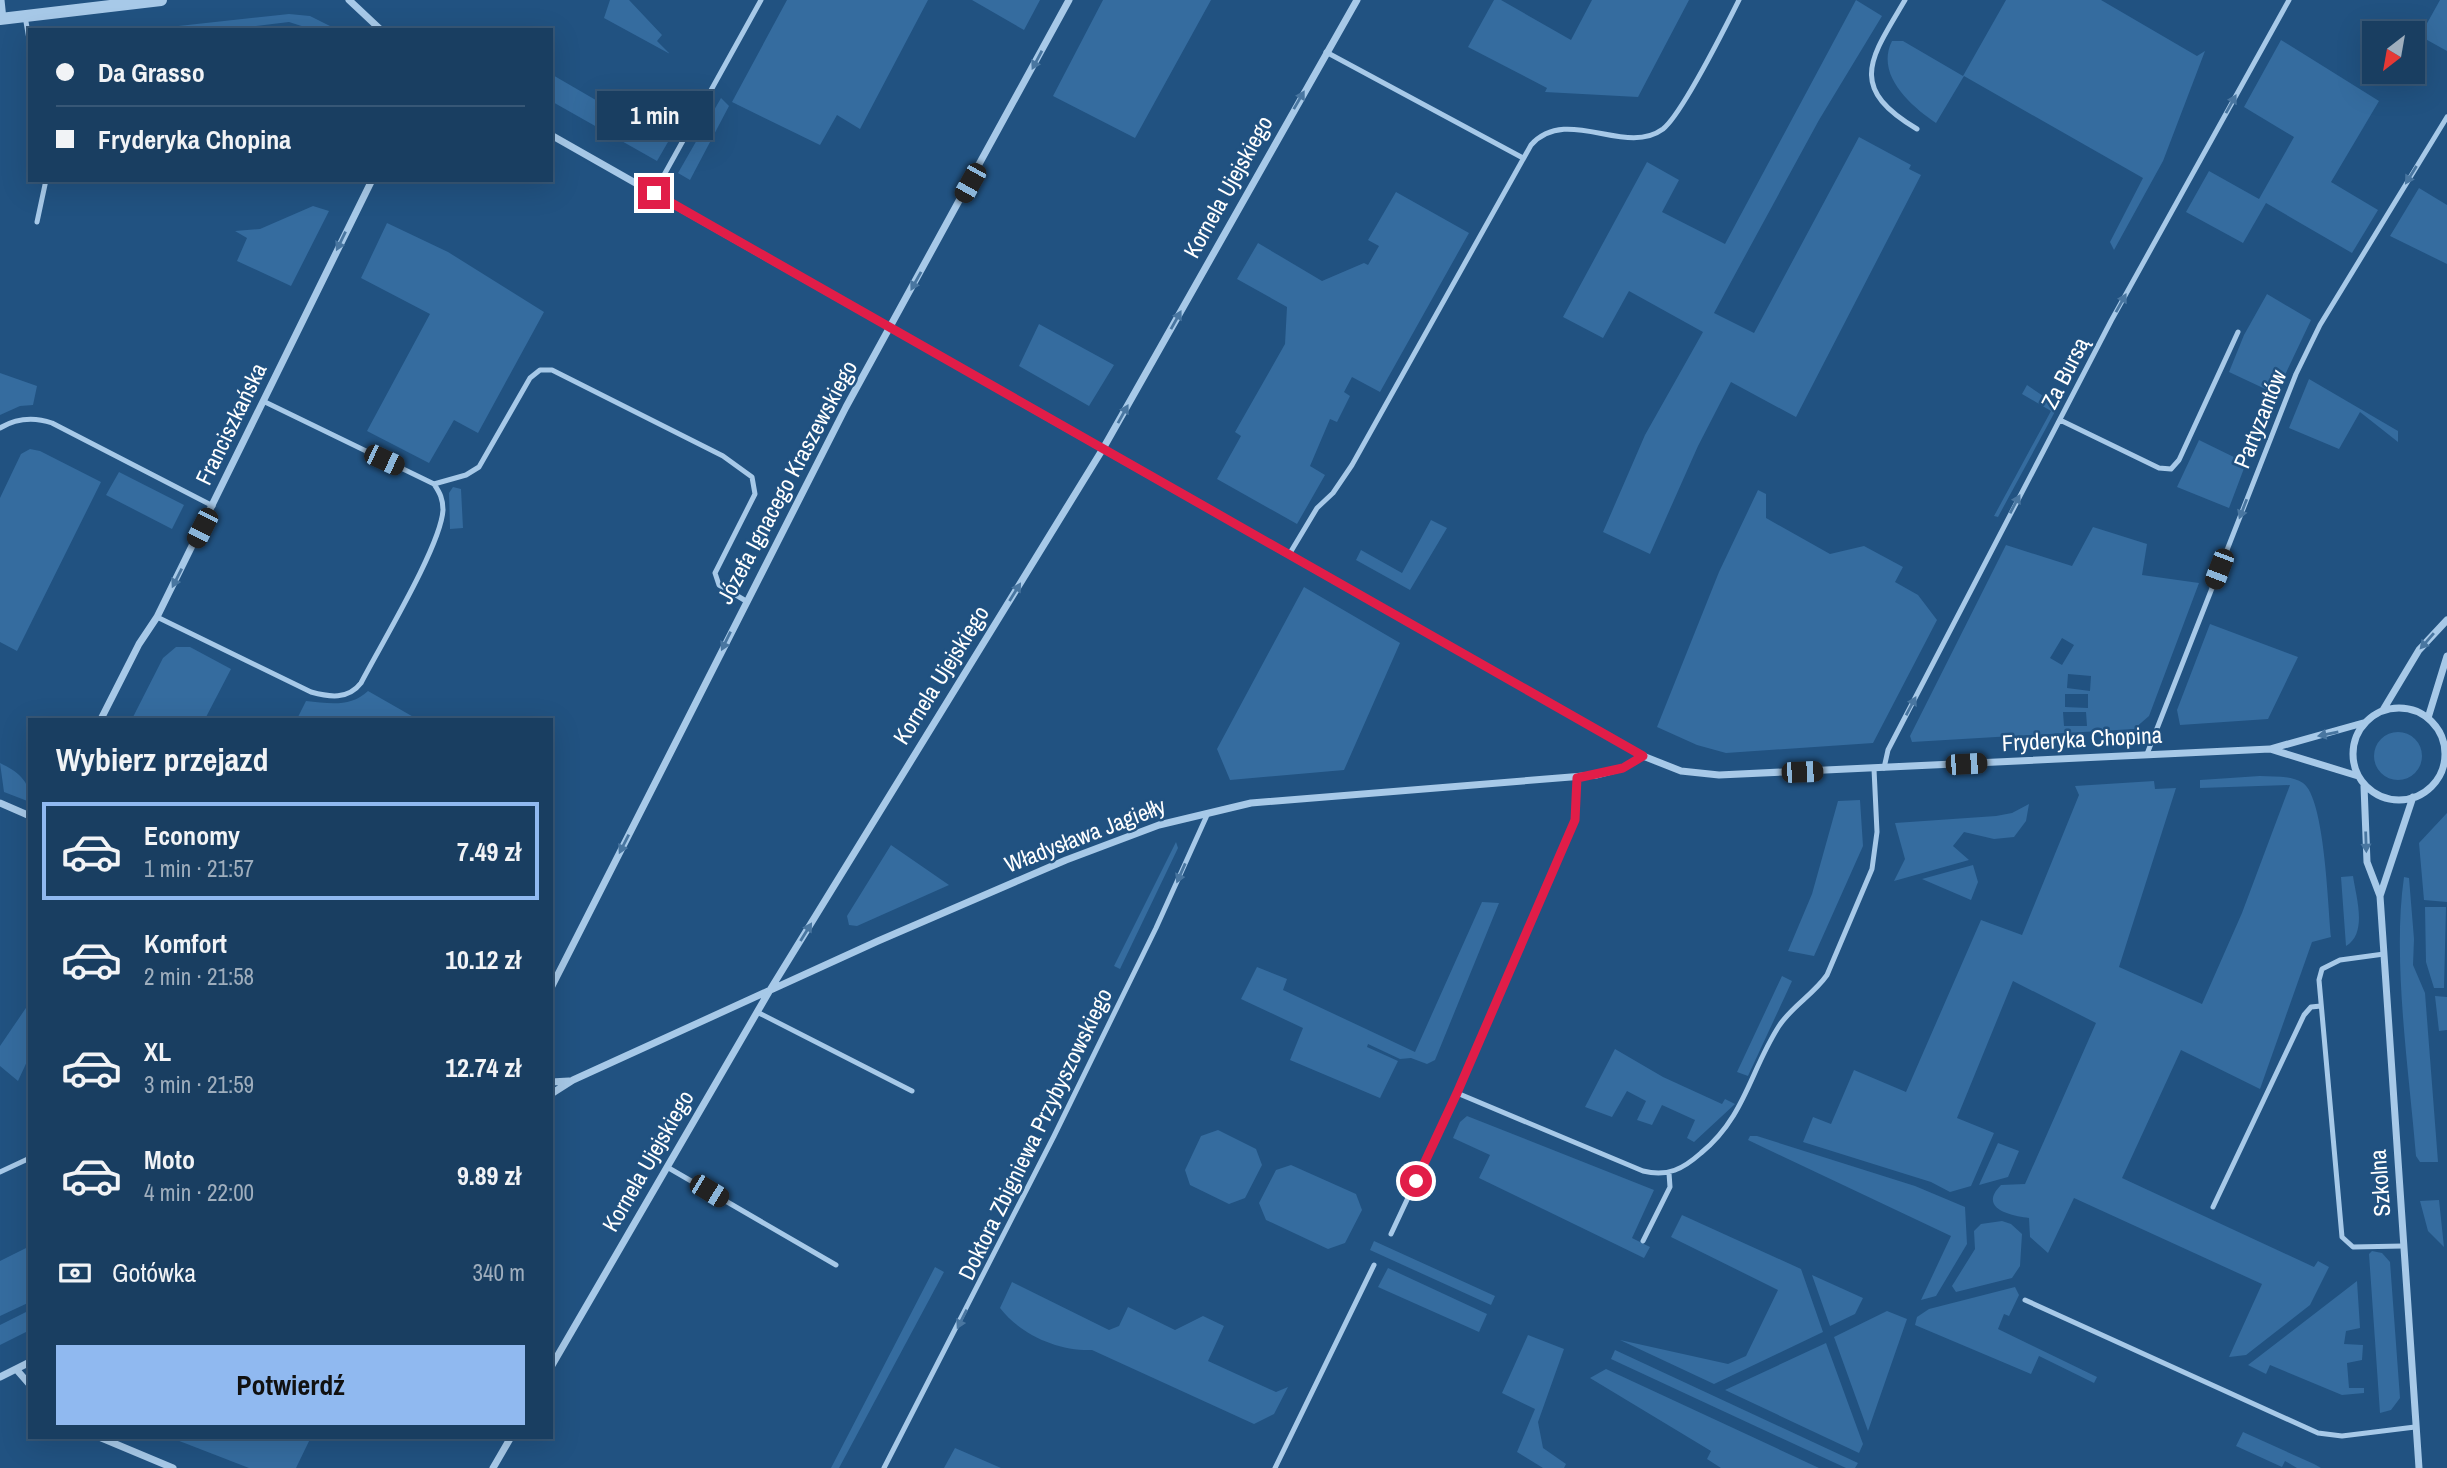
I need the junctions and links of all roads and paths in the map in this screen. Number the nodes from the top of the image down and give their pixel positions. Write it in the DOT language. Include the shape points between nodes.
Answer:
graph roads {
  1 [pos="1,0"];
  2 [pos="161,0"];
  3 [pos="349,0"];
  4 [pos="761,0"];
  5 [pos="1069,0"];
  6 [pos="1357,0"];
  7 [pos="1739,0"];
  8 [pos="1905,0"];
  9 [pos="2289,0"];
  10 [pos="25,16"];
  11 [pos="1,19"];
  12 [pos="379,28"];
  13 [pos="28,33"];
  14 [pos="1326,52"];
  15 [pos="2447,117"];
  16 [pos="1917,129"];
  17 [pos="553,136"];
  18 [pos="1522,158"];
  19 [pos="46,182"];
  20 [pos="371,182"];
  21 [pos="654,193"];
  22 [pos="37,222"];
  23 [pos="891,328"];
  24 [pos="2238,332"];
  25 [pos="263,401"];
  26 [pos="2060,420"];
  27 [pos="0,428"];
  28 [pos="1104,447"];
  29 [pos="434,484"];
  30 [pos="213,506"];
  31 [pos="1290,554"];
  32 [pos="746,601"];
  33 [pos="157,617"];
  34 [pos="2447,620"];
  35 [pos="2447,656"];
  36 [pos="2383,710"];
  37 [pos="102,718"];
  38 [pos="2428,718"];
  39 [pos="2364,723"];
  40 [pos="2447,724"];
  41 [pos="2436,725"];
  42 [pos="2270,749"];
  43 [pos="2147,754"];
  44 [pos="1643,756"];
  45 [pos="1884,768"];
  46 [pos="1874,769"];
  47 [pos="2444,772"];
  48 [pos="2358,776"];
  49 [pos="1577,778"];
  50 [pos="2364,786"];
  51 [pos="2413,797"];
  52 [pos="0,803"];
  53 [pos="1209,811"];
  54 [pos="28,815"];
  55 [pos="2380,896"];
  56 [pos="2384,954"];
  57 [pos="553,984"];
  58 [pos="770,990"];
  59 [pos="2321,1006"];
  60 [pos="757,1012"];
  61 [pos="573,1080"];
  62 [pos="553,1082"];
  63 [pos="912,1091"];
  64 [pos="553,1093"];
  65 [pos="1457,1093"];
  66 [pos="28,1159"];
  67 [pos="667,1167"];
  68 [pos="0,1172"];
  69 [pos="1669,1173"];
  70 [pos="2213,1207"];
  71 [pos="1391,1234"];
  72 [pos="1643,1241"];
  73 [pos="2403,1247"];
  74 [pos="836,1265"];
  75 [pos="1374,1265"];
  76 [pos="2025,1300"];
  77 [pos="28,1363"];
  78 [pos="553,1364"];
  79 [pos="16,1369"];
  80 [pos="0,1377"];
  81 [pos="28,1383"];
  82 [pos="2415,1427"];
  83 [pos="104,1439"];
  84 [pos="510,1439"];
  85 [pos="173,1468"];
  86 [pos="493,1468"];
  87 [pos="884,1468"];
  88 [pos="1275,1468"];
  89 [pos="2419,1468"];
  1 -- 11 [label="street"];
  2 -- 10 [label="street"];
  3 -- 12 [label="street"];
  4 -- 21 [label="lane"];
  5 -- 23 [label="street, Józefa Ignacego Kraszewskiego, one-way"];
  6 -- 14 [label="street, Kornela Ujejskiego"];
  7 -- 18 [label="lane" via="1664,128 1643,138 1568,129 1538,138"];
  8 -- 16 [label="lane" via="1874,55 1871,78 1886,110"];
  26 -- 9 [label="lane, Za Bursą, one-way"];
  10 -- 11 [label="street"];
  10 -- 13 [label="lane"];
  14 -- 18 [label="lane"];
  28 -- 14 [label="street, Kornela Ujejskiego, one-way"];
  15 -- 43 [label="lane, Partyzantów, one-way" via="2320,325 2296,374"];
  17 -- 21 [label="street, Fryderyka Chopina"];
  18 -- 31 [label="lane" via="1358,454 1339,486 1317,508"];
  19 -- 22 [label="lane"];
  20 -- 25 [label="street, Franciszkańska, one-way"];
  21 -- 23 [label="street, Fryderyka Chopina"];
  23 -- 28 [label="street, Fryderyka Chopina"];
  23 -- 32 [label="street, Józefa Ignacego Kraszewskiego"];
  24 -- 26 [label="lane" via="2179,460 2171,468 2160,468"];
  25 -- 29 [label="lane"];
  25 -- 30 [label="street, Franciszkańska"];
  45 -- 26 [label="lane, Za Bursą, one-way" via="1888,750"];
  27 -- 30 [label="lane" via="22,420 52,423"];
  28 -- 31 [label="street, Fryderyka Chopina"];
  58 -- 28 [label="street, Kornela Ujejskiego, one-way"];
  29 -- 32 [label="lane" via="479,467 530,378 540,370 552,370 723,456 752,477 755,494 715,573 719,585"];
  29 -- 33 [label="lane" via="442,499 438,533 352,693 331,696 311,692"];
  30 -- 33 [label="street, Franciszkańska, one-way"];
  31 -- 44 [label="street, Fryderyka Chopina"];
  32 -- 57 [label="street, Józefa Ignacego Kraszewskiego, one-way"];
  33 -- 37 [label="street, Franciszkańska"];
  34 -- 36 [label="street, one-way" via="2419,650"];
  35 -- 38 [label="street"];
  36 -- 38 [label="street" via="2403,707"];
  36 -- 39 [label="street"];
  38 -- 41 [label="street"];
  39 -- 42 [label="street, one-way"];
  39 -- 48 [label="street" via="2353,750"];
  40 -- 41 [label="street"];
  41 -- 47 [label="street" via="2445,744"];
  42 -- 43 [label="street, Fryderyka Chopina"];
  42 -- 48 [label="street"];
  43 -- 45 [label="street, Fryderyka Chopina"];
  44 -- 46 [label="street, Fryderyka Chopina" via="1704,775"];
  44 -- 49 [label="street, Władysława Jagiełły" via="1623,768"];
  45 -- 46 [label="street, Fryderyka Chopina"];
  46 -- 69 [label="lane" via="1877,832 1871,869 1827,975 1779,1026 1724,1133"];
  47 -- 51 [label="street" via="2429,789"];
  48 -- 50 [label="street"];
  49 -- 53 [label="street, Władysława Jagiełły" via="1251,803"];
  49 -- 65 [label="lane" via="1575,820"];
  50 -- 51 [label="street" via="2384,797"];
  50 -- 55 [label="street, one-way" via="2365,851"];
  51 -- 55 [label="street"];
  52 -- 54 [label="street"];
  53 -- 58 [label="street, Władysława Jagiełły" via="1066,860"];
  53 -- 87 [label="lane, Doktora Zbigniewa Przybyszowskiego, one-way" via="1054,1136"];
  55 -- 56 [label="street, Szkolna"];
  56 -- 59 [label="lane" via="2340,960 2322,969"];
  56 -- 73 [label="street, Szkolna"];
  58 -- 60 [label="street, Kornela Ujejskiego"];
  58 -- 61 [label="street, Władysława Jagiełły"];
  59 -- 70 [label="lane" via="2311,1007 2304,1015"];
  59 -- 73 [label="lane" via="2342,1237 2353,1247"];
  60 -- 63 [label="lane"];
  60 -- 67 [label="street, Kornela Ujejskiego"];
  61 -- 62 [label="street, Władysława Jagiełły"];
  61 -- 64 [label="street, Władysława Jagiełły"];
  65 -- 69 [label="lane" via="1626,1164 1656,1174"];
  65 -- 71 [label="lane"];
  66 -- 68 [label="lane"];
  67 -- 74 [label="lane"];
  67 -- 78 [label="street, Kornela Ujejskiego"];
  69 -- 72 [label="lane" via="1670,1187"];
  73 -- 82 [label="street, Szkolna"];
  75 -- 88 [label="lane"];
  76 -- 82 [label="lane" via="2318,1433 2342,1436"];
  77 -- 79 [label="street"];
  79 -- 80 [label="street"];
  79 -- 81 [label="street"];
  82 -- 89 [label="street, Szkolna"];
  83 -- 85 [label="street"];
  84 -- 86 [label="street"];
}
